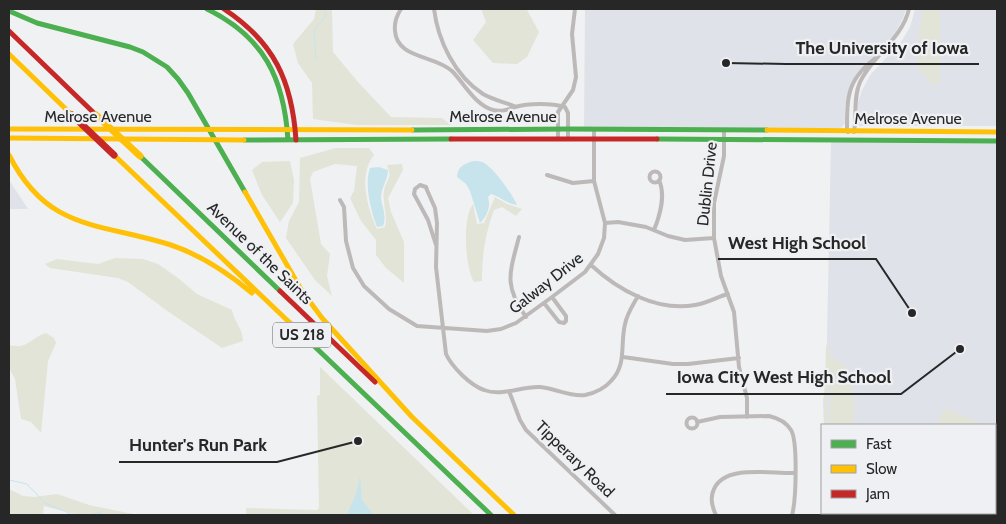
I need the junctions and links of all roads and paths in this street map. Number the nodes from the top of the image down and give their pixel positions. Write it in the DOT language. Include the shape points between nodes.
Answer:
graph roads {
  1 [pos="208,9"];
  2 [pos="224,9"];
  3 [pos="401,9"];
  4 [pos="433,9"];
  5 [pos="575,9"];
  6 [pos="909,9"];
  7 [pos="9,11"];
  8 [pos="9,31"];
  9 [pos="9,54"];
  10 [pos="878,56"];
  11 [pos="458,69"];
  12 [pos="454,74"];
  13 [pos="496,100"];
  14 [pos="561,106"];
  15 [pos="516,107"];
  16 [pos="492,110"];
  17 [pos="9,128"];
  18 [pos="558,129"];
  19 [pos="568,129"];
  20 [pos="594,129"];
  21 [pos="210,130"];
  22 [pos="724,130"];
  23 [pos="292,131"];
  24 [pos="851,131"];
  25 [pos="997,132"];
  26 [pos="9,138"];
  27 [pos="558,138"];
  28 [pos="568,138"];
  29 [pos="594,138"];
  30 [pos="724,139"];
  31 [pos="215,140"];
  32 [pos="292,140"];
  33 [pos="997,141"];
  34 [pos="9,155"];
  35 [pos="547,175"];
  36 [pos="659,180"];
  37 [pos="594,182"];
  38 [pos="340,200"];
  39 [pos="435,208"];
  40 [pos="424,211"];
  41 [pos="605,222"];
  42 [pos="654,230"];
  43 [pos="519,237"];
  44 [pos="714,238"];
  45 [pos="436,245"];
  46 [pos="591,266"];
  47 [pos="728,294"];
  48 [pos="638,296"];
  49 [pos="552,297"];
  50 [pos="544,303"];
  51 [pos="526,317"];
  52 [pos="444,328"];
  53 [pos="623,357"];
  54 [pos="738,358"];
  55 [pos="510,391"];
  56 [pos="362,392"];
  57 [pos="412,417"];
  58 [pos="747,417"];
  59 [pos="697,422"];
  60 [pos="794,473"];
  61 [pos="491,515"];
  62 [pos="514,515"];
  63 [pos="616,515"];
  64 [pos="716,515"];
  65 [pos="792,515"];
  1 -- 23 [label="main road" via="232,22 264,54 273,68"];
  2 -- 23 [label="main road" via="251,29 276,62 289,94"];
  3 -- 12 [label="street" via="395,30 401,44 408,51 447,67"];
  4 -- 11 [label="street" via="444,45"];
  5 -- 14 [label="street" via="572,34 576,77 573,90"];
  6 -- 10 [label="street" via="898,33"];
  7 -- 21 [label="main road" via="37,23 130,46 151,56 178,79"];
  8 -- 57 [label="main road, Avenue of the Saints / US 218, bridge"];
  9 -- 56 [label="main road, Avenue of the Saints / US 218, bridge"];
  10 -- 24 [label="street" via="858,88"];
  10 -- 24 [label="street" via="866,65 851,86 848,95"];
  11 -- 12 [label="street"];
  11 -- 13 [label="street" via="478,90"];
  12 -- 16 [label="street" via="478,102"];
  13 -- 15 [label="street"];
  13 -- 16 [label="street"];
  14 -- 15 [label="street"];
  14 -- 18 [label="street"];
  14 -- 19 [label="street" via="565,106 568,113"];
  15 -- 16 [label="street"];
  17 -- 21 [label="main road, Melrose Avenue"];
  18 -- 19 [label="main road, Melrose Avenue"];
  18 -- 23 [label="main road, Melrose Avenue"];
  18 -- 27 [label="street"];
  19 -- 20 [label="main road, Melrose Avenue"];
  19 -- 28 [label="street"];
  20 -- 22 [label="main road, Melrose Avenue"];
  20 -- 29 [label="street, Galway Drive"];
  21 -- 23 [label="main road, Melrose Avenue"];
  21 -- 31 [label="main road"];
  22 -- 24 [label="main road, Melrose Avenue"];
  22 -- 30 [label="street, Dublin Drive"];
  23 -- 32 [label="main road"];
  24 -- 25 [label="main road, Melrose Avenue"];
  26 -- 31 [label="main road, Melrose Avenue"];
  27 -- 28 [label="main road, Melrose Avenue"];
  27 -- 32 [label="main road, Melrose Avenue"];
  28 -- 29 [label="main road, Melrose Avenue"];
  29 -- 30 [label="main road, Melrose Avenue"];
  29 -- 37 [label="street, Galway Drive"];
  30 -- 33 [label="main road, Melrose Avenue"];
  30 -- 44 [label="street, Dublin Drive" via="724,156 714,203"];
  31 -- 32 [label="main road, Melrose Avenue"];
  31 -- 57 [label="main road" via="302,292"];
  34 -- 56 [label="main road" via="30,190 63,215 172,245 195,254 227,274"];
  35 -- 37 [label="street" via="573,183"];
  36 -- 42 [label="street" via="662,201"];
  37 -- 41 [label="street, Galway Drive"];
  38 -- 52 [label="street, Galway Drive" via="344,207 352,268 364,286 389,309 412,324"];
  39 -- 40 [label="street"];
  39 -- 40 [label="street" via="426,187 420,185 414,194"];
  39 -- 45 [label="street"];
  40 -- 45 [label="street"];
  41 -- 42 [label="street"];
  41 -- 46 [label="street, Galway Drive" via="602,246"];
  42 -- 44 [label="street" via="685,240"];
  43 -- 51 [label="street" via="510,277 515,300"];
  44 -- 47 [label="street, Dublin Drive"];
  45 -- 52 [label="street"];
  46 -- 48 [label="street"];
  46 -- 49 [label="street, Galway Drive"];
  47 -- 48 [label="street" via="682,307 656,304"];
  47 -- 54 [label="street, Dublin Drive" via="734,312"];
  48 -- 53 [label="street" via="625,325"];
  49 -- 50 [label="street, Galway Drive"];
  49 -- 50 [label="street" via="566,316 564,323 559,322"];
  50 -- 51 [label="street, Galway Drive"];
  51 -- 52 [label="street, Galway Drive" via="495,330"];
  52 -- 55 [label="street" via="448,359 471,382 492,392"];
  53 -- 54 [label="street" via="673,364"];
  53 -- 55 [label="street" via="615,377 594,392 574,395 532,386"];
  54 -- 58 [label="street, Dublin Drive" via="747,398"];
  55 -- 63 [label="street, Tipperary Road" via="526,430"];
  56 -- 61 [label="main road, Avenue of the Saints / US 218"];
  57 -- 62 [label="main road, Avenue of the Saints / US 218"];
  58 -- 59 [label="street" via="720,417"];
  58 -- 60 [label="street" via="776,418 788,426 794,437"];
  60 -- 64 [label="street" via="739,472 728,475 717,483 713,493"];
  60 -- 65 [label="street"];
}
